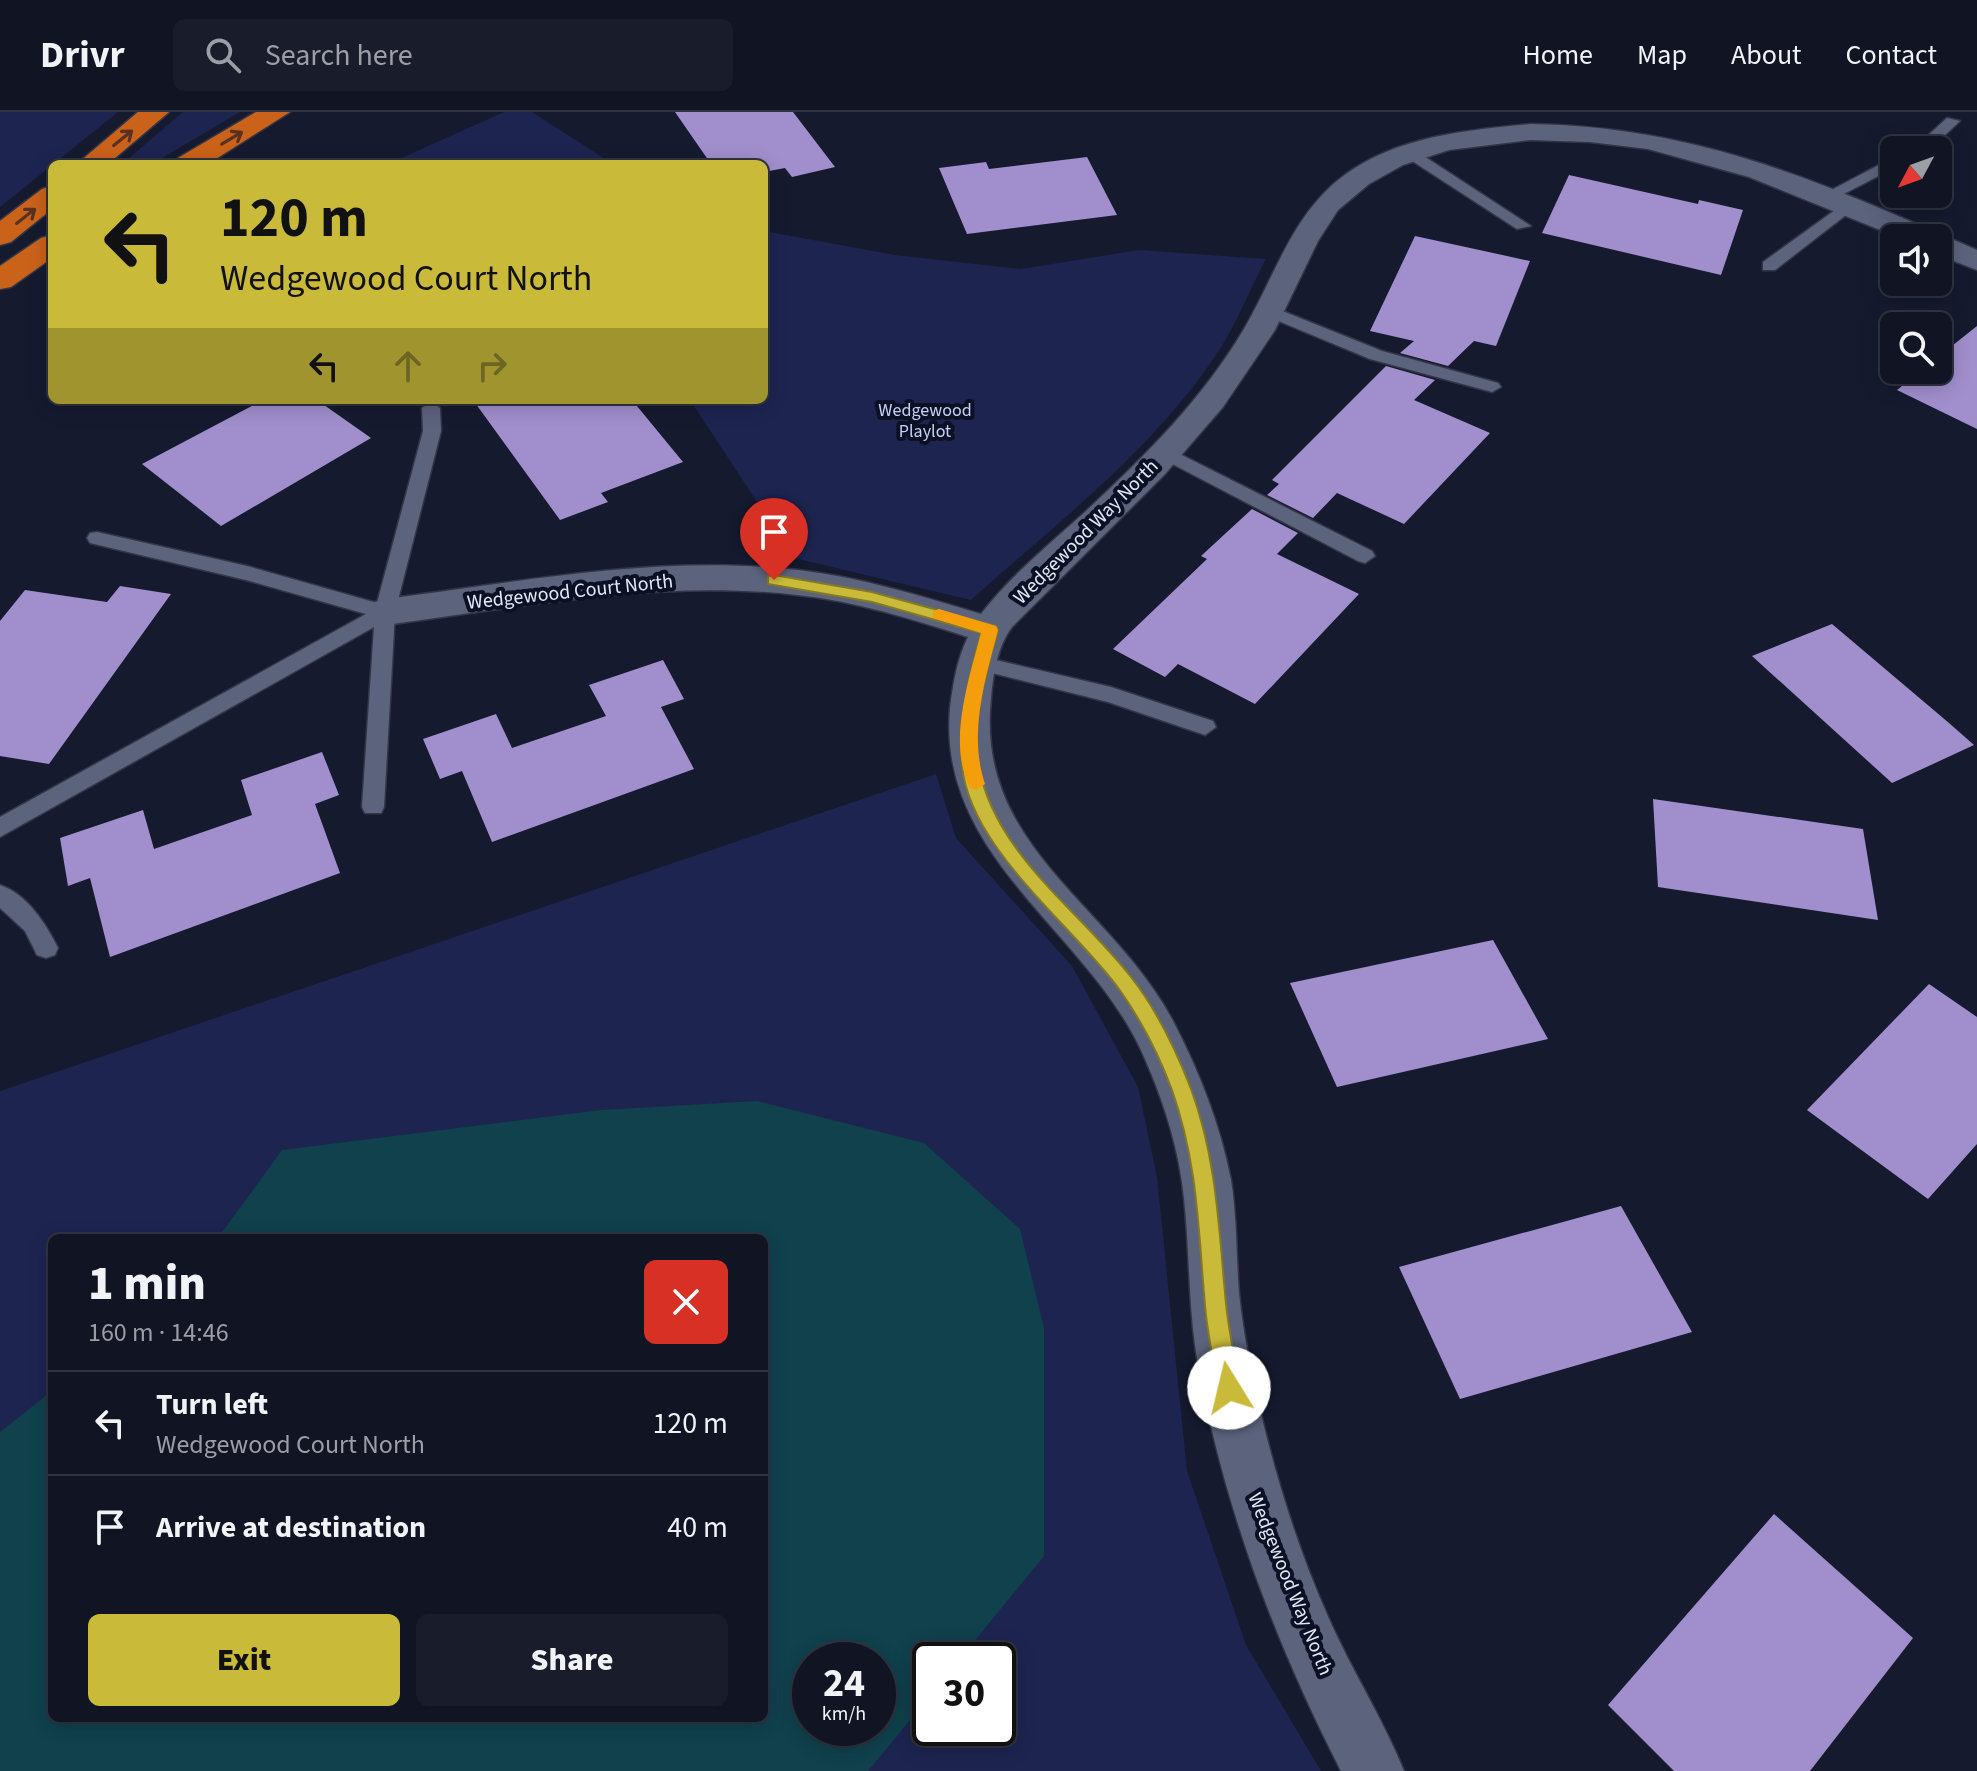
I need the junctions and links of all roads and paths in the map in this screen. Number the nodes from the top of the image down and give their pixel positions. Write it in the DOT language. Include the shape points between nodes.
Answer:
graph roads {
  1 [pos="155,112"];
  2 [pos="276,112"];
  3 [pos="1550,120"];
  4 [pos="1952,121"];
  5 [pos="1935,136"];
  6 [pos="1408,152"];
  7 [pos="96,160"];
  8 [pos="195,160"];
  9 [pos="1880,172"];
  10 [pos="48,198"];
  11 [pos="1839,200"];
  12 [pos="1893,224"];
  13 [pos="1523,226"];
  14 [pos="0,236"];
  15 [pos="48,247"];
  16 [pos="1952,250"];
  17 [pos="1977,261"];
  18 [pos="1769,266"];
  19 [pos="0,280"];
  20 [pos="1270,311"];
  21 [pos="1492,387"];
  22 [pos="431,404"];
  23 [pos="1166,453"];
  24 [pos="97,538"];
  25 [pos="1365,556"];
  26 [pos="385,612"];
  27 [pos="984,646"];
  28 [pos="1205,727"];
  29 [pos="373,807"];
  30 [pos="0,828"];
  31 [pos="0,894"];
  32 [pos="46,948"];
  33 [pos="1374,1771"];
  7 -- 1 [label="highway, one-way"];
  8 -- 2 [label="highway, one-way"];
  3 -- 6 [label="street, Wedgewood Way North"];
  3 -- 11 [label="street, Wedgewood Way North" via="1733,158"];
  4 -- 5 [label="lane"];
  6 -- 13 [label="lane"];
  6 -- 20 [label="street, Wedgewood Way North" via="1353,181 1323,209"];
  9 -- 11 [label="lane"];
  14 -- 10 [label="highway, one-way"];
  11 -- 12 [label="street, Wedgewood Way North"];
  11 -- 18 [label="lane"];
  15 -- 19 [label="highway"];
  16 -- 17 [label="street"];
  20 -- 21 [label="lane" via="1376,355"];
  20 -- 23 [label="street, Wedgewood Way North" via="1211,402"];
  22 -- 26 [label="lane" via="432,431"];
  23 -- 25 [label="lane"];
  23 -- 27 [label="street, Wedgewood Way North" via="1036,578"];
  24 -- 26 [label="lane"];
  26 -- 27 [label="street, Wedgewood Court North" via="605,584 774,580 872,597"];
  26 -- 29 [label="lane"];
  26 -- 30 [label="lane"];
  27 -- 28 [label="lane"];
  27 -- 33 [label="street, Wedgewood Way North" via="968,729 971,767 986,814 1023,869 1125,982 1155,1029 1182,1091 1206,1177 1216,1308 1238,1442 1306,1636"];
  31 -- 32 [label="lane" via="33,924"];
}
